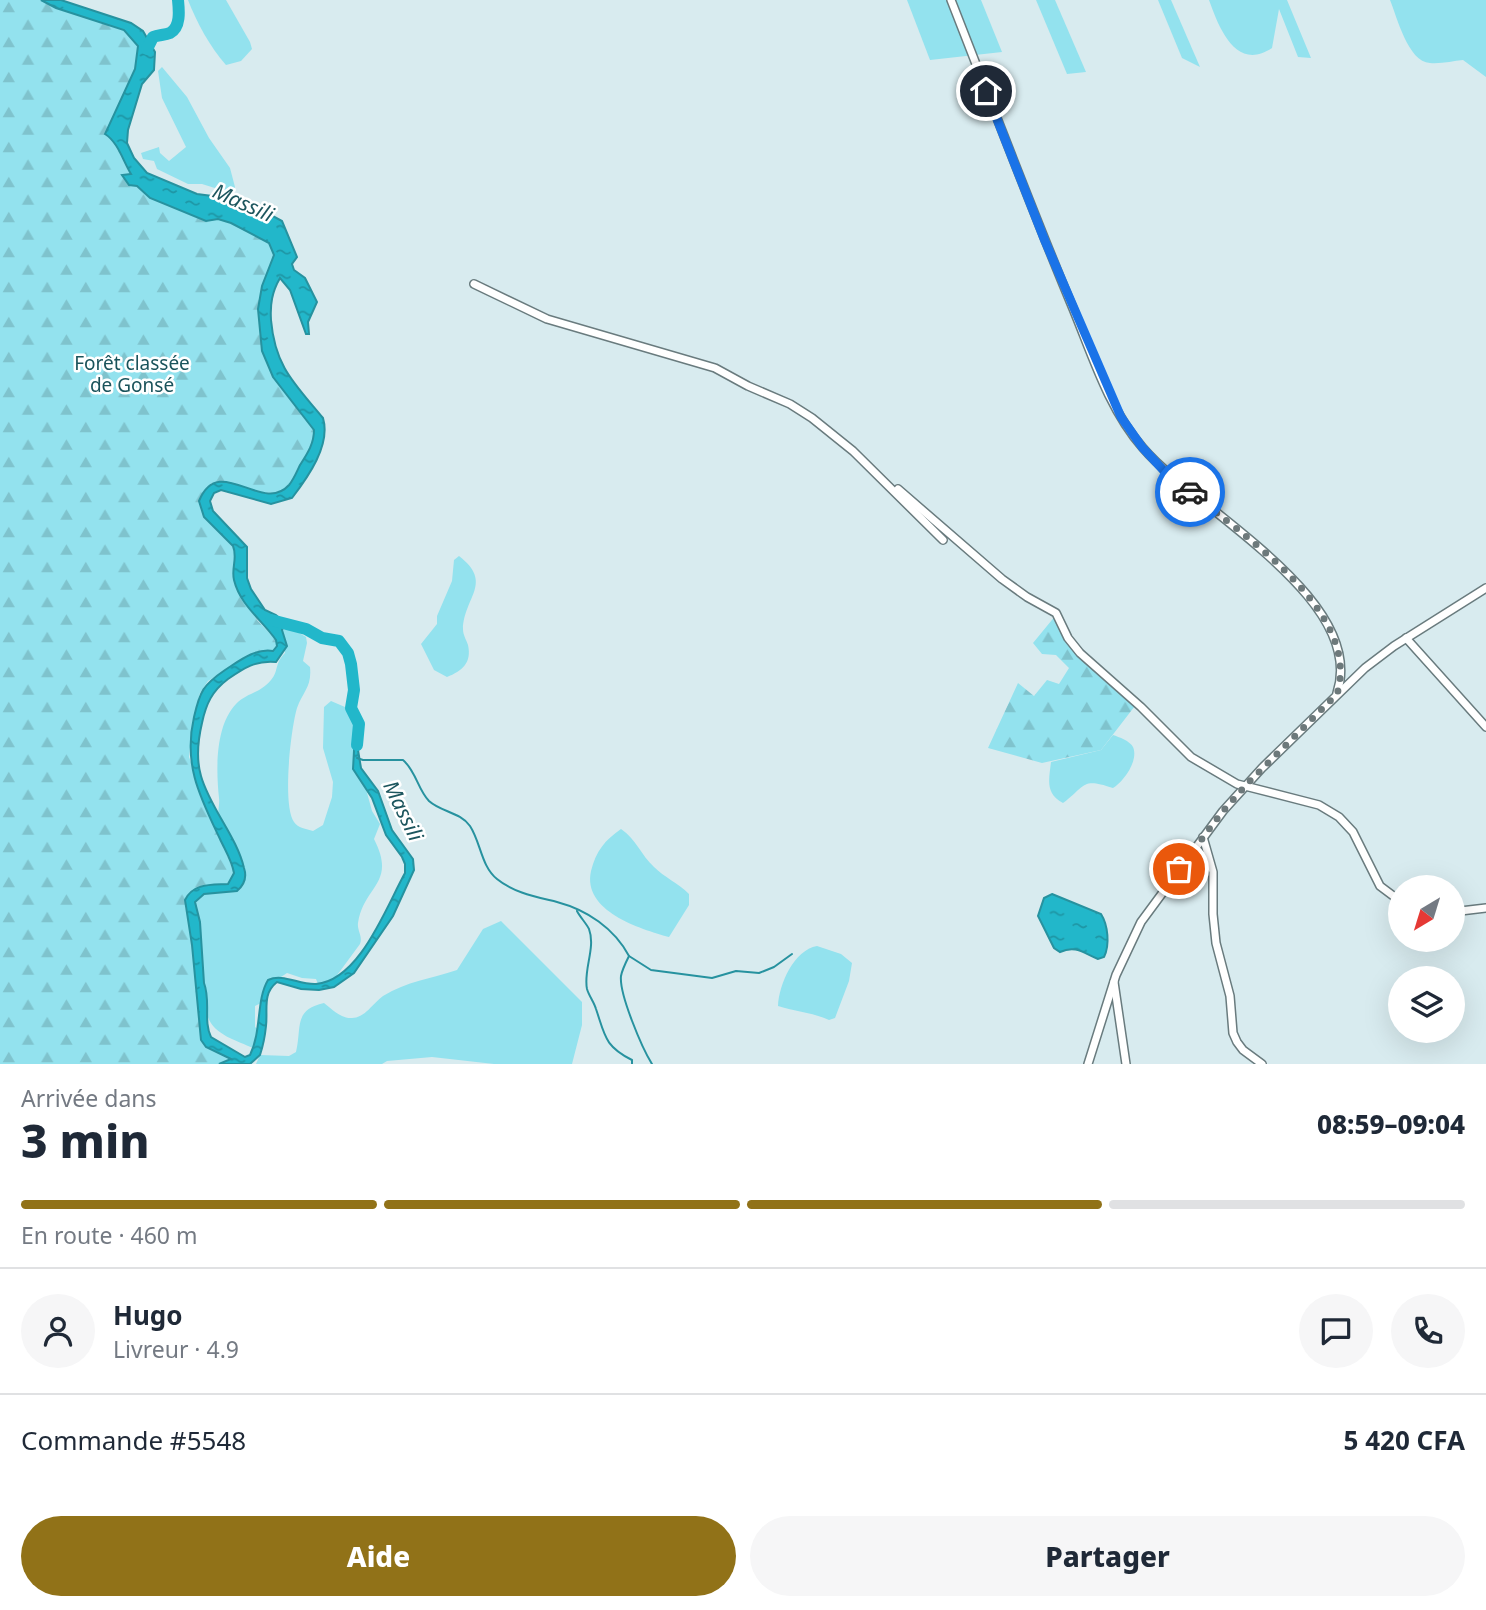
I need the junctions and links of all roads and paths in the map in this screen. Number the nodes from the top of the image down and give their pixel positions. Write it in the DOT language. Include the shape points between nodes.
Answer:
graph roads {
  1 [pos="951,0"];
  2 [pos="474,284"];
  3 [pos="898,489"];
  4 [pos="943,540"];
  5 [pos="1486,587"];
  6 [pos="1406,638"];
  7 [pos="1337,694"];
  8 [pos="1486,727"];
  9 [pos="1246,786"];
  10 [pos="1203,837"];
  11 [pos="1388,892"];
  12 [pos="1486,908"];
  13 [pos="1465,910"];
  14 [pos="1114,982"];
  15 [pos="1087,1064"];
  16 [pos="1126,1064"];
  17 [pos="1262,1064"];
  1 -- 7 [label="street" via="1045,241 1121,417 1165,472 1271,558 1318,607 1335,637 1340,659 1343,677"];
  2 -- 4 [label="street" via="547,319 715,368 790,404 853,451"];
  3 -- 9 [label="street" via="1002,579 1056,613 1080,653 1191,757"];
  5 -- 6 [label="street"];
  6 -- 7 [label="street"];
  6 -- 8 [label="street"];
  7 -- 9 [label="street"];
  9 -- 10 [label="street"];
  9 -- 11 [label="street" via="1318,805 1339,817 1353,832 1380,886"];
  10 -- 14 [label="street" via="1141,922"];
  10 -- 17 [label="street" via="1213,872 1216,943 1230,996 1233,1033 1243,1050"];
  12 -- 13 [label="street"];
  14 -- 15 [label="street"];
  14 -- 16 [label="street"];
}
